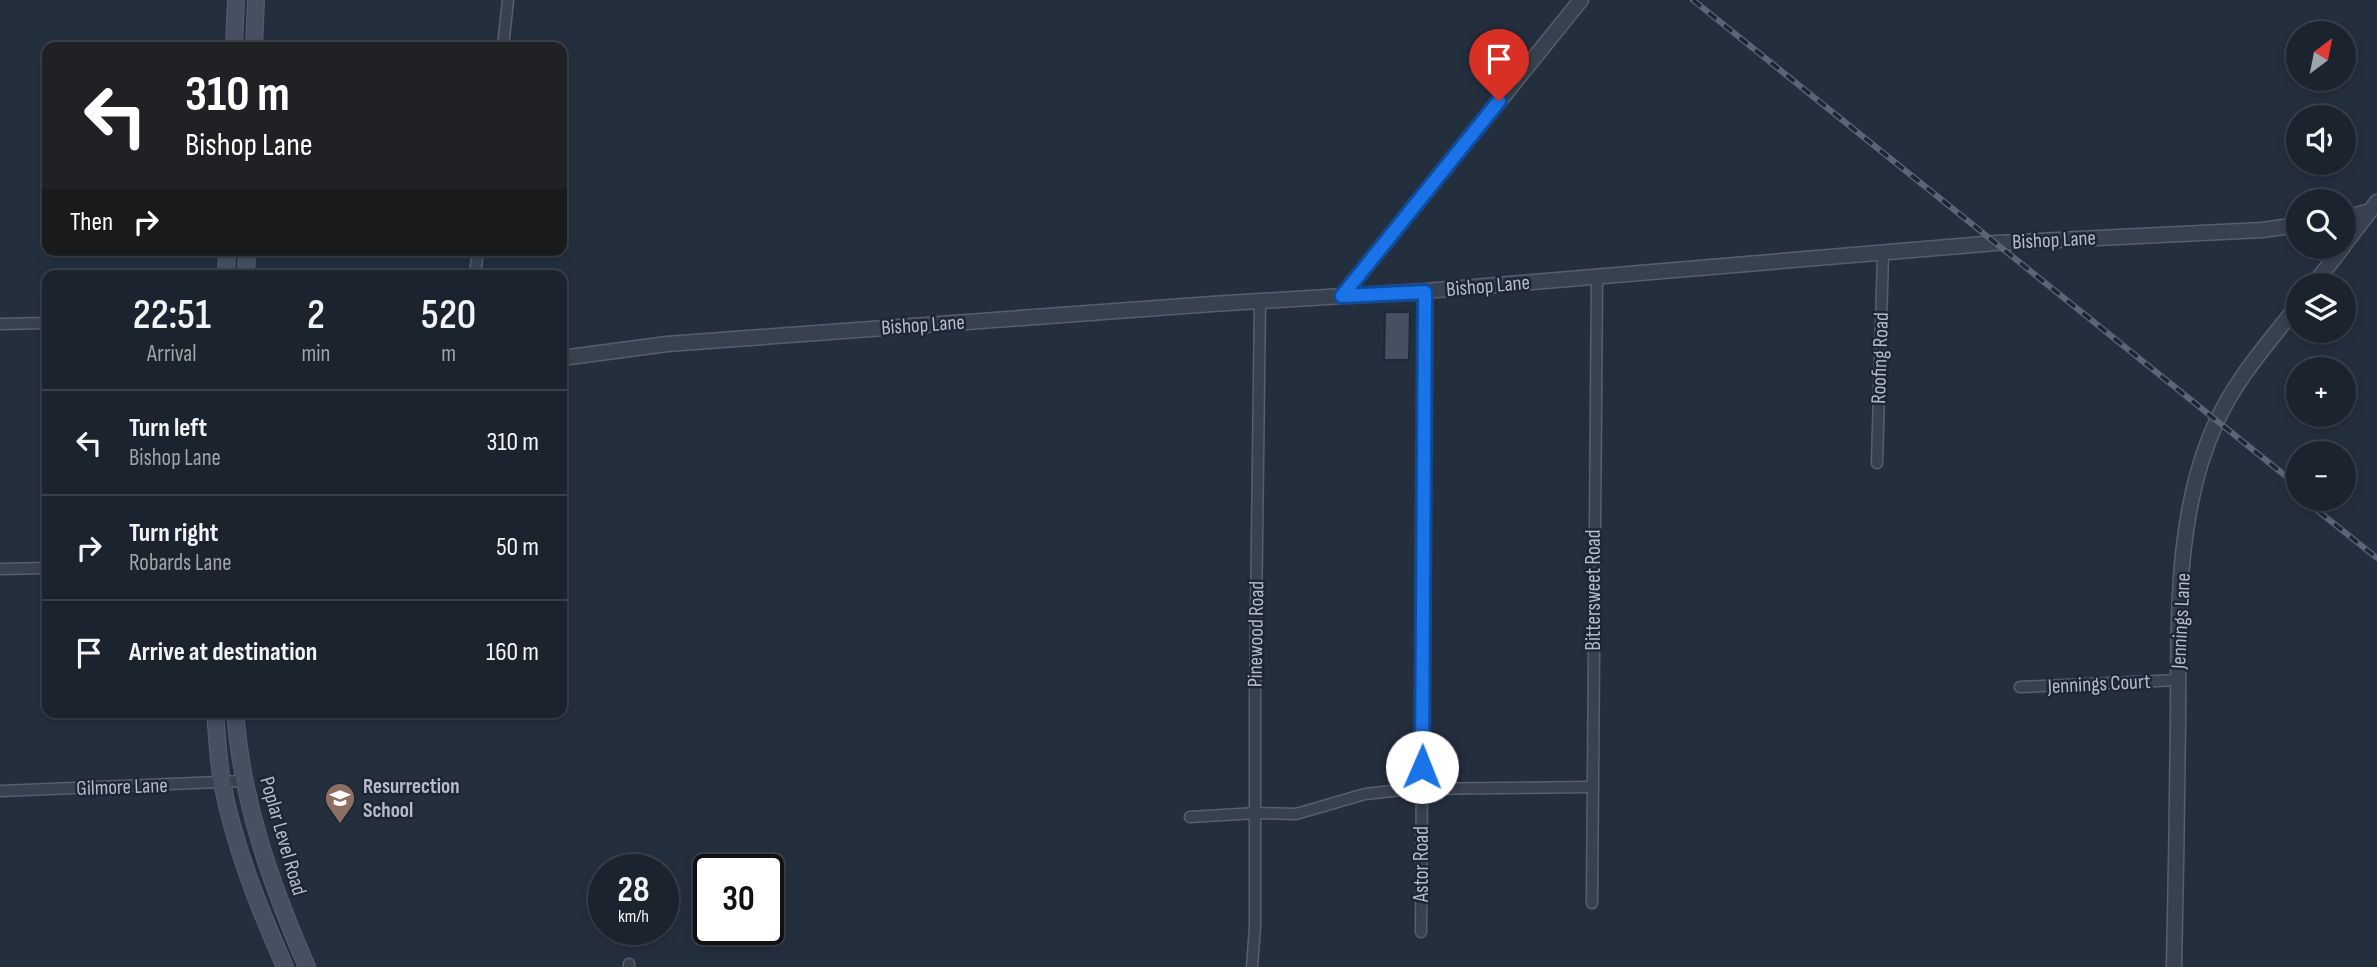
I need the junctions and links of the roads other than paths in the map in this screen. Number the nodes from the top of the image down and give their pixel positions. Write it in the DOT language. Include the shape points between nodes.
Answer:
graph roads {
  1 [pos="236,0"];
  2 [pos="256,0"];
  3 [pos="508,0"];
  4 [pos="1581,0"];
  5 [pos="234,42"];
  6 [pos="254,42"];
  7 [pos="504,42"];
  8 [pos="2374,206"];
  9 [pos="2356,214"];
  10 [pos="2286,227"];
  11 [pos="2356,229"];
  12 [pos="1883,254"];
  13 [pos="2333,259"];
  14 [pos="2322,273"];
  15 [pos="1597,277"];
  16 [pos="1425,292"];
  17 [pos="1342,296"];
  18 [pos="1260,301"];
  19 [pos="2286,321"];
  20 [pos="42,323"];
  21 [pos="0,324"];
  22 [pos="567,357"];
  23 [pos="1878,463"];
  24 [pos="42,568"];
  25 [pos="0,569"];
  26 [pos="2178,680"];
  27 [pos="2020,687"];
  28 [pos="216,718"];
  29 [pos="235,718"];
  30 [pos="244,781"];
  31 [pos="222,783"];
  32 [pos="1592,788"];
  33 [pos="1422,789"];
  34 [pos="0,791"];
  35 [pos="1256,813"];
  36 [pos="1190,817"];
  37 [pos="1592,903"];
  38 [pos="1421,932"];
  39 [pos="285,967"];
  40 [pos="307,967"];
  41 [pos="1252,967"];
  42 [pos="2174,967"];
  1 -- 5 [label="main road"];
  2 -- 6 [label="main road"];
  3 -- 7 [label="street"];
  4 -- 17 [label="street"];
  8 -- 9 [label="street"];
  8 -- 11 [label="street"];
  10 -- 12 [label="street, Bishop Lane" via="1996,243"];
  12 -- 15 [label="street, Bishop Lane"];
  12 -- 23 [label="street, Roofing Road"];
  13 -- 14 [label="street"];
  15 -- 16 [label="street, Bishop Lane"];
  15 -- 32 [label="street, Bittersweet Road"];
  16 -- 17 [label="street, Bishop Lane"];
  16 -- 33 [label="street, Astor Road"];
  17 -- 18 [label="street, Bishop Lane"];
  18 -- 22 [label="street, Bishop Lane" via="667,344"];
  18 -- 35 [label="street, Pinewood Road"];
  19 -- 26 [label="street, Jennings Lane" via="2250,368 2210,438 2185,543"];
  20 -- 21 [label="street"];
  24 -- 25 [label="street"];
  26 -- 27 [label="street, Jennings Court"];
  26 -- 42 [label="street, Jennings Lane"];
  28 -- 31 [label="main road, Poplar Level Road"];
  29 -- 30 [label="main road, Poplar Level Road"];
  30 -- 31 [label="street, Gilmore Lane"];
  30 -- 40 [label="main road, Poplar Level Road" via="265,867"];
  31 -- 34 [label="street, Gilmore Lane"];
  31 -- 39 [label="main road, Poplar Level Road" via="260,911"];
  32 -- 33 [label="street"];
  32 -- 37 [label="street, Bittersweet Road"];
  33 -- 35 [label="street" via="1365,794 1296,814"];
  33 -- 38 [label="street, Astor Road"];
  35 -- 36 [label="street"];
  35 -- 41 [label="street, Pinewood Road"];
}
